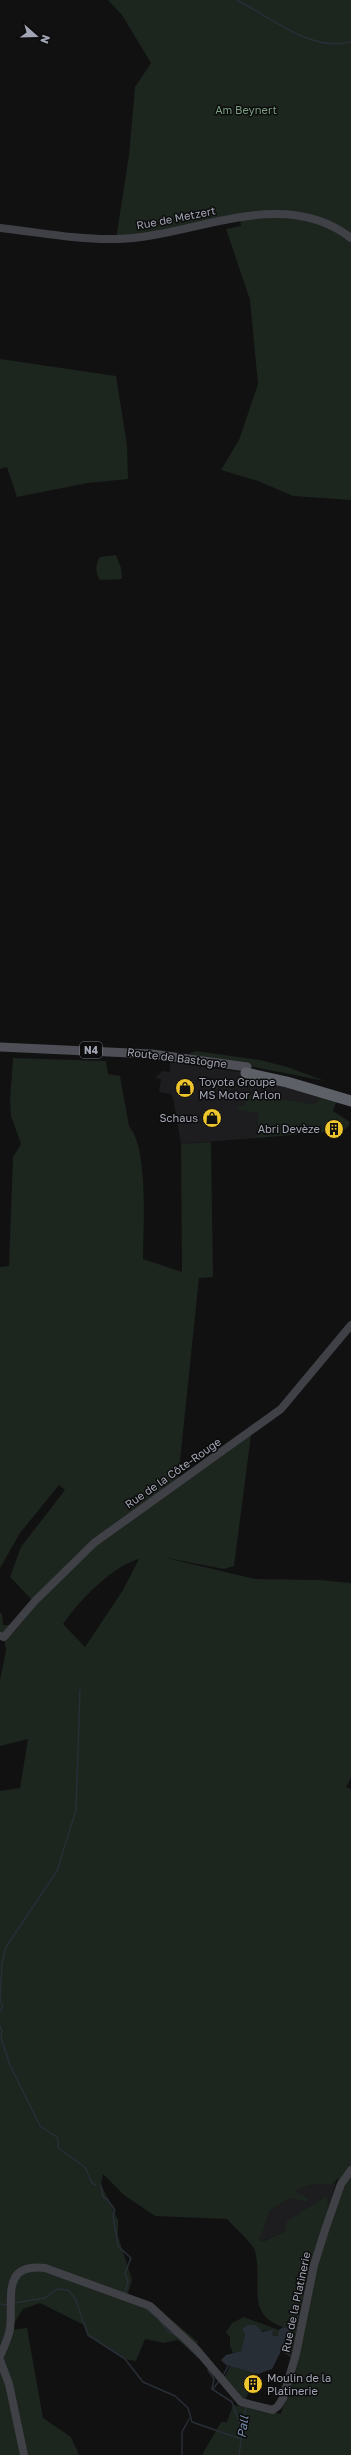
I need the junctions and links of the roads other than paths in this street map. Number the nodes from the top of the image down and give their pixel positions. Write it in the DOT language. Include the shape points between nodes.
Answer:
graph roads {
  1 [pos="0,228"];
  2 [pos="351,238"];
  3 [pos="0,1047"];
  4 [pos="0,1052"];
  5 [pos="247,1070"];
  6 [pos="351,1095"];
  7 [pos="351,1101"];
  8 [pos="351,1325"];
  9 [pos="2,1637"];
  10 [pos="351,2170"];
  11 [pos="0,2356"];
  12 [pos="0,2360"];
  13 [pos="24,2455"];
  1 -- 2 [label="street, Rue de Metzert" via="116,239 146,236 240,217 285,214 318,219"];
  3 -- 5 [label="main road, Route de Bastogne / N4" via="152,1054"];
  4 -- 5 [label="main road, Route de Bastogne / N4" via="152,1060"];
  5 -- 6 [label="highway, Route de Bastogne / N4" via="289,1077"];
  5 -- 7 [label="highway, Route de Bastogne / N4"];
  8 -- 9 [label="street, Rue de la Côte-Rouge" via="281,1409 94,1543"];
  10 -- 11 [label="street, Rue de la Platinerie" via="338,2191 314,2265 303,2328 280,2403 273,2410 247,2404 235,2396 197,2350 150,2306 59,2272 36,2267 18,2272 10,2283 10,2330"];
  12 -- 13 [label="street" via="10,2384"];
}
